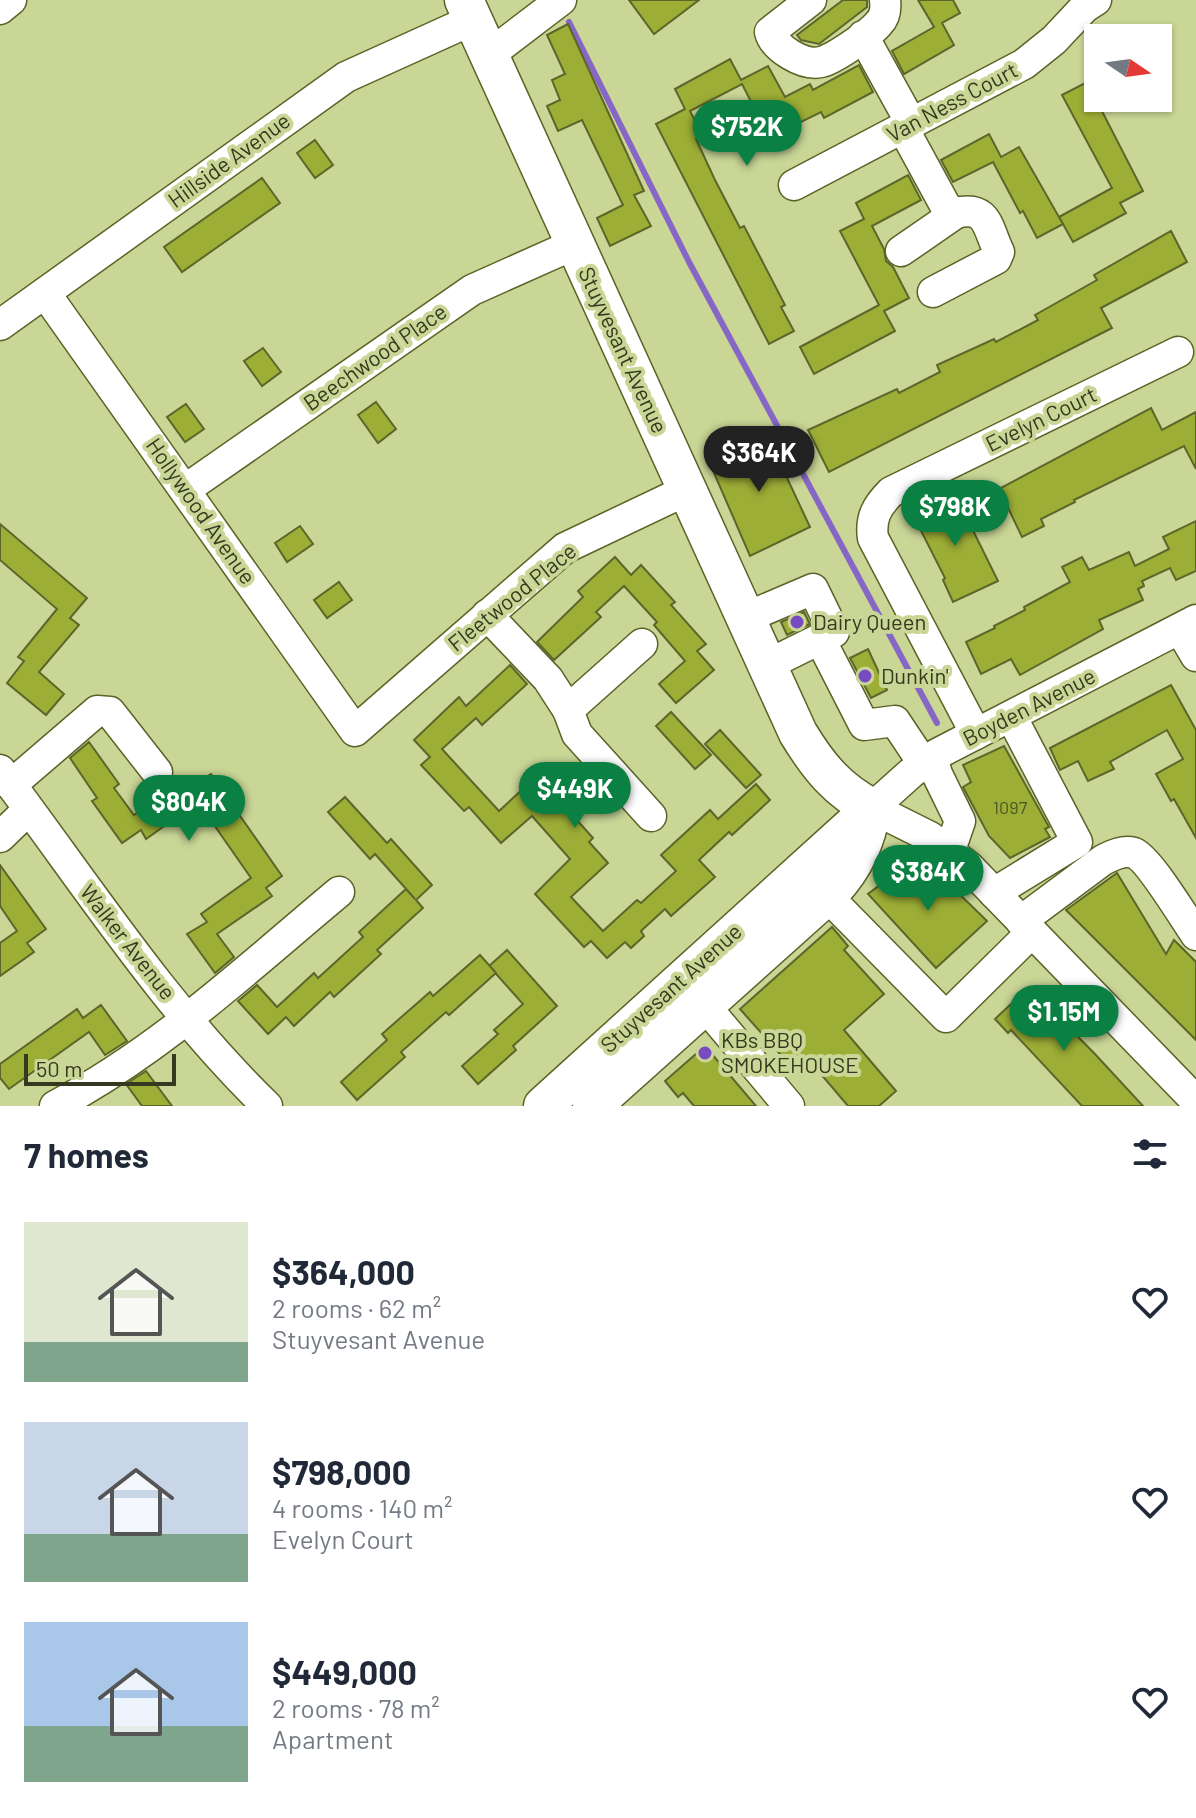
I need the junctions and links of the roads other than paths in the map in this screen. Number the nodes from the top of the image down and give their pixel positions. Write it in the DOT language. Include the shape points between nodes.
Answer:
graph roads {
  1 [pos="11,0"];
  2 [pos="561,0"];
  3 [pos="811,0"];
  4 [pos="885,0"];
  5 [pos="1096,0"];
  6 [pos="0,9"];
  7 [pos="468,10"];
  8 [pos="863,36"];
  9 [pos="489,55"];
  10 [pos="907,125"];
  11 [pos="794,185"];
  12 [pos="956,213"];
  13 [pos="575,244"];
  14 [pos="901,251"];
  15 [pos="933,292"];
  16 [pos="45,293"];
  17 [pos="0,325"];
  18 [pos="1178,352"];
  19 [pos="186,489"];
  20 [pos="687,490"];
  21 [pos="487,615"];
  22 [pos="745,618"];
  23 [pos="1188,624"];
  24 [pos="820,639"];
  25 [pos="642,644"];
  26 [pos="1196,656"];
  27 [pos="767,665"];
  28 [pos="568,710"];
  29 [pos="1011,716"];
  30 [pos="355,731"];
  31 [pos="976,734"];
  32 [pos="928,760"];
  33 [pos="157,772"];
  34 [pos="13,788"];
  35 [pos="872,808"];
  36 [pos="651,816"];
  37 [pos="0,837"];
  38 [pos="950,850"];
  39 [pos="339,892"];
  40 [pos="994,893"];
  41 [pos="827,896"];
  42 [pos="1026,926"];
  43 [pos="1196,935"];
  44 [pos="693,992"];
  45 [pos="187,1018"];
  46 [pos="1192,1091"];
  47 [pos="55,1106"];
  48 [pos="267,1106"];
  49 [pos="543,1106"];
  50 [pos="592,1106"];
  51 [pos="789,1106"];
  1 -- 6 [label="street"];
  2 -- 9 [label="street"];
  3 -- 8 [label="street" via="770,32 772,41 804,61 821,62"];
  4 -- 8 [label="street" via="880,23"];
  5 -- 10 [label="street, Van Ness Court" via="1024,64"];
  7 -- 9 [label="main road, Stuyvesant Avenue"];
  7 -- 16 [label="street, Hillside Avenue" via="346,77"];
  8 -- 10 [label="street"];
  9 -- 13 [label="main road, Stuyvesant Avenue"];
  10 -- 11 [label="street, Van Ness Court"];
  10 -- 12 [label="street" via="946,207"];
  12 -- 14 [label="street"];
  12 -- 15 [label="street" via="980,213 998,256"];
  13 -- 19 [label="street, Beechwood Place" via="472,290"];
  13 -- 20 [label="main road, Stuyvesant Avenue"];
  16 -- 17 [label="street, Hillside Avenue"];
  16 -- 19 [label="street, Hollywood Avenue"];
  18 -- 31 [label="street, Evelyn Court" via="891,492 874,513 873,538"];
  19 -- 30 [label="street, Hollywood Avenue"];
  20 -- 21 [label="street, Fleetwood Place" via="565,548"];
  20 -- 22 [label="main road, Stuyvesant Avenue"];
  21 -- 28 [label="street" via="548,679"];
  21 -- 30 [label="street, Fleetwood Place"];
  22 -- 24 [label="street" via="813,589 834,632"];
  22 -- 27 [label="main road, Stuyvesant Avenue"];
  23 -- 26 [label="street"];
  23 -- 29 [label="street, Boyden Avenue"];
  24 -- 27 [label="street"];
  24 -- 32 [label="street" via="864,725 895,721"];
  25 -- 28 [label="street"];
  27 -- 35 [label="main road, Stuyvesant Avenue" via="812,756 842,789"];
  28 -- 36 [label="street" via="577,734"];
  29 -- 31 [label="street, Boyden Avenue"];
  29 -- 40 [label="street" via="1077,842"];
  31 -- 32 [label="street, Boyden Avenue"];
  32 -- 35 [label="street, Boyden Avenue"];
  32 -- 38 [label="street" via="960,821"];
  33 -- 34 [label="street" via="105,710 97,711"];
  34 -- 37 [label="street"];
  34 -- 45 [label="street, Walker Avenue"];
  35 -- 38 [label="street"];
  35 -- 41 [label="main road, Stuyvesant Avenue" via="857,859"];
  35 -- 44 [label="main road, Stuyvesant Avenue"];
  38 -- 40 [label="street"];
  39 -- 45 [label="street"];
  40 -- 42 [label="street"];
  41 -- 42 [label="street" via="946,1017"];
  41 -- 44 [label="main road, Stuyvesant Avenue"];
  42 -- 43 [label="street" via="1118,853 1143,859"];
  42 -- 46 [label="street"];
  44 -- 49 [label="main road, Stuyvesant Avenue"];
  44 -- 50 [label="main road, Stuyvesant Avenue"];
  44 -- 51 [label="street"];
  45 -- 47 [label="street" via="98,1084"];
  45 -- 48 [label="street, Walker Avenue"];
}
